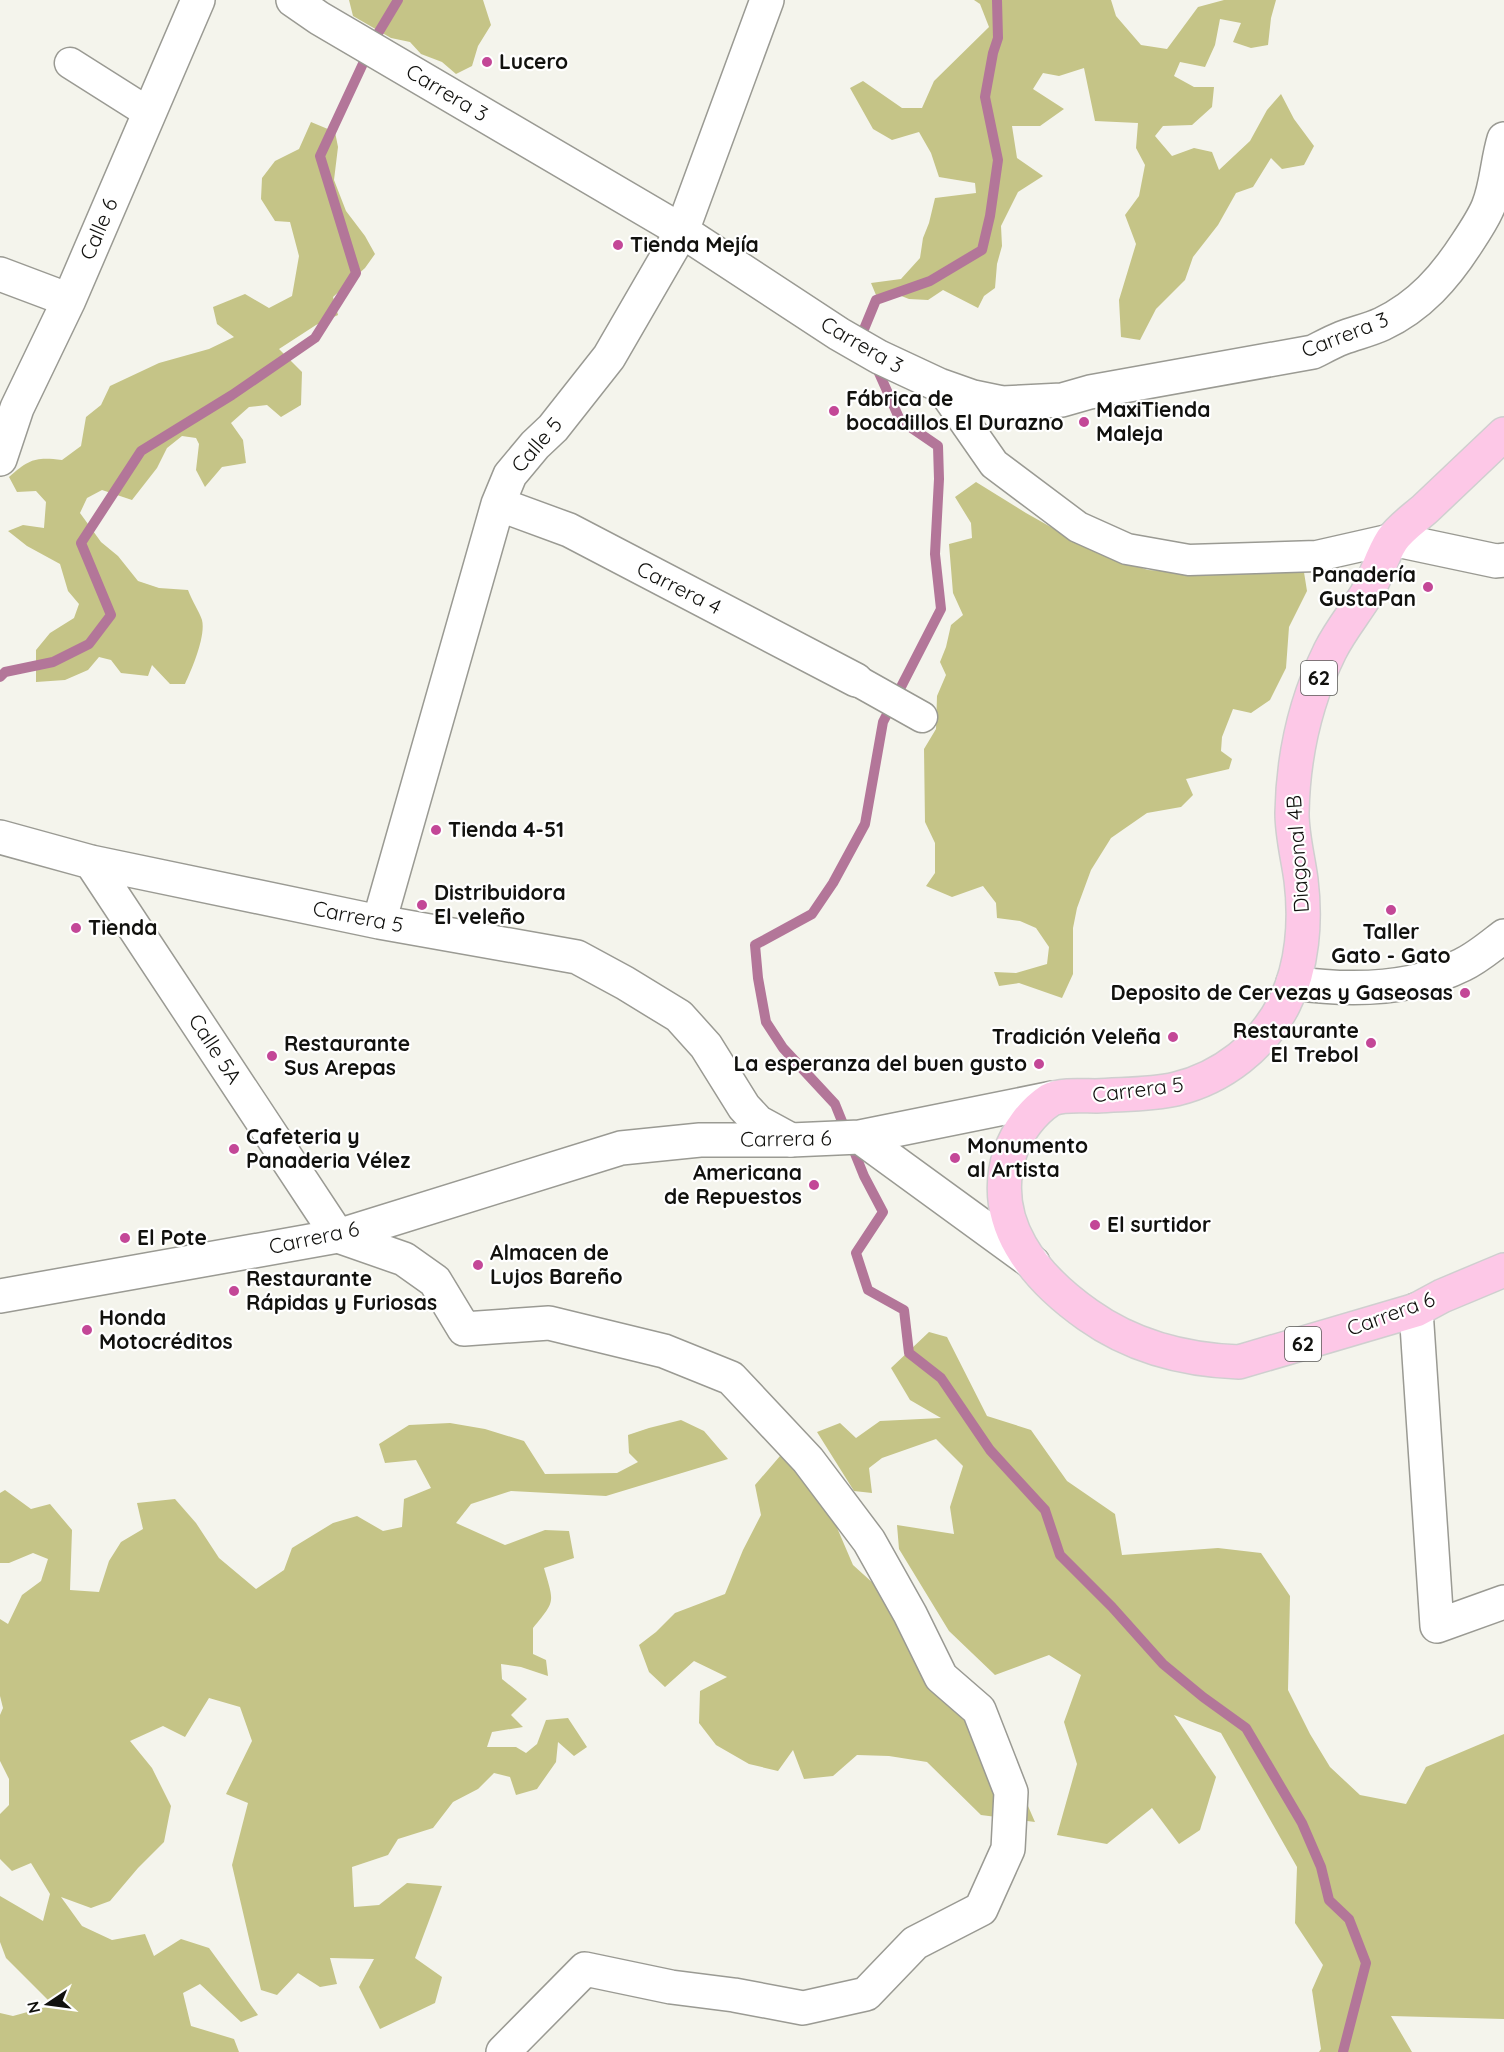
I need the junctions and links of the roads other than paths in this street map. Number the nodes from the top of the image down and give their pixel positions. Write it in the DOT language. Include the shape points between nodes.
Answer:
graph roads {
  1 [pos="198,0"];
  2 [pos="767,0"];
  3 [pos="313,6"];
  4 [pos="70,63"];
  5 [pos="149,113"];
  6 [pos="1504,140"];
  7 [pos="682,231"];
  8 [pos="0,274"];
  9 [pos="69,300"];
  10 [pos="939,385"];
  11 [pos="1504,434"];
  12 [pos="0,459"];
  13 [pos="498,504"];
  14 [pos="1392,539"];
  15 [pos="1501,568"];
  16 [pos="856,680"];
  17 [pos="922,717"];
  18 [pos="0,837"];
  19 [pos="91,862"];
  20 [pos="379,922"];
  21 [pos="1504,936"];
  22 [pos="1293,983"];
  23 [pos="1053,1098"];
  24 [pos="860,1137"];
  25 [pos="791,1140"];
  26 [pos="338,1236"];
  27 [pos="1033,1263"];
  28 [pos="1504,1270"];
  29 [pos="0,1296"];
  30 [pos="1416,1310"];
  31 [pos="1504,1602"];
  32 [pos="503,2052"];
  1 -- 5 [label="street, Calle 6"];
  2 -- 7 [label="street, Calle 5"];
  3 -- 7 [label="street, Carrera 3" via="381,54"];
  4 -- 5 [label="street"];
  5 -- 9 [label="street, Calle 6"];
  6 -- 10 [label="street, Carrera 3" via="1487,208 1446,275 1410,308 1381,324 1313,352 1062,400 1002,403"];
  7 -- 10 [label="street, Carrera 3" via="839,334"];
  7 -- 13 [label="street, Calle 5" via="609,357 510,475"];
  8 -- 9 [label="street"];
  9 -- 12 [label="street, Calle 6" via="17,408"];
  10 -- 14 [label="street" via="994,464 1078,527 1127,549 1190,560 1317,556"];
  11 -- 14 [label="main road, Diagonal 4B / 62"];
  13 -- 16 [label="street, Carrera 4" via="569,530"];
  13 -- 20 [label="street, Calle 5"];
  14 -- 15 [label="street"];
  14 -- 22 [label="main road, Diagonal 4B / 62" via="1367,593 1330,651 1309,704 1298,748 1292,816 1303,930"];
  16 -- 17 [label="street"];
  18 -- 19 [label="street, Carrera 5"];
  19 -- 20 [label="street, Carrera 5"];
  19 -- 26 [label="street, Calle 5A"];
  20 -- 25 [label="street, Carrera 5" via="577,957 679,1016 706,1046 744,1107 758,1122"];
  21 -- 22 [label="street" via="1463,965 1408,982 1350,988"];
  22 -- 23 [label="main road, Carrera 5 / 62" via="1271,1024 1239,1058 1220,1071 1176,1089"];
  23 -- 24 [label="street, Carrera 5"];
  23 -- 27 [label="main road, 62" via="1030,1117 1020,1132 1004,1181 1004,1200 1013,1234"];
  24 -- 25 [label="street, Carrera 6"];
  24 -- 27 [label="street, Carrera 6"];
  25 -- 26 [label="street, Carrera 6" via="700,1140 621,1148"];
  26 -- 29 [label="street, Carrera 6"];
  26 -- 32 [label="street" via="404,1259 435,1281 464,1329 549,1323 664,1351 731,1378 808,1460 869,1541 941,1677 979,1710 1011,1792 1008,1849 981,1910 915,1943 866,1994 802,2008 585,1969"];
  27 -- 30 [label="main road, Carrera 6 / 62" via="1074,1306 1115,1332 1152,1348 1209,1361 1239,1362"];
  28 -- 30 [label="main road, Carrera 6 / 62"];
  30 -- 31 [label="street" via="1437,1626"];
}
